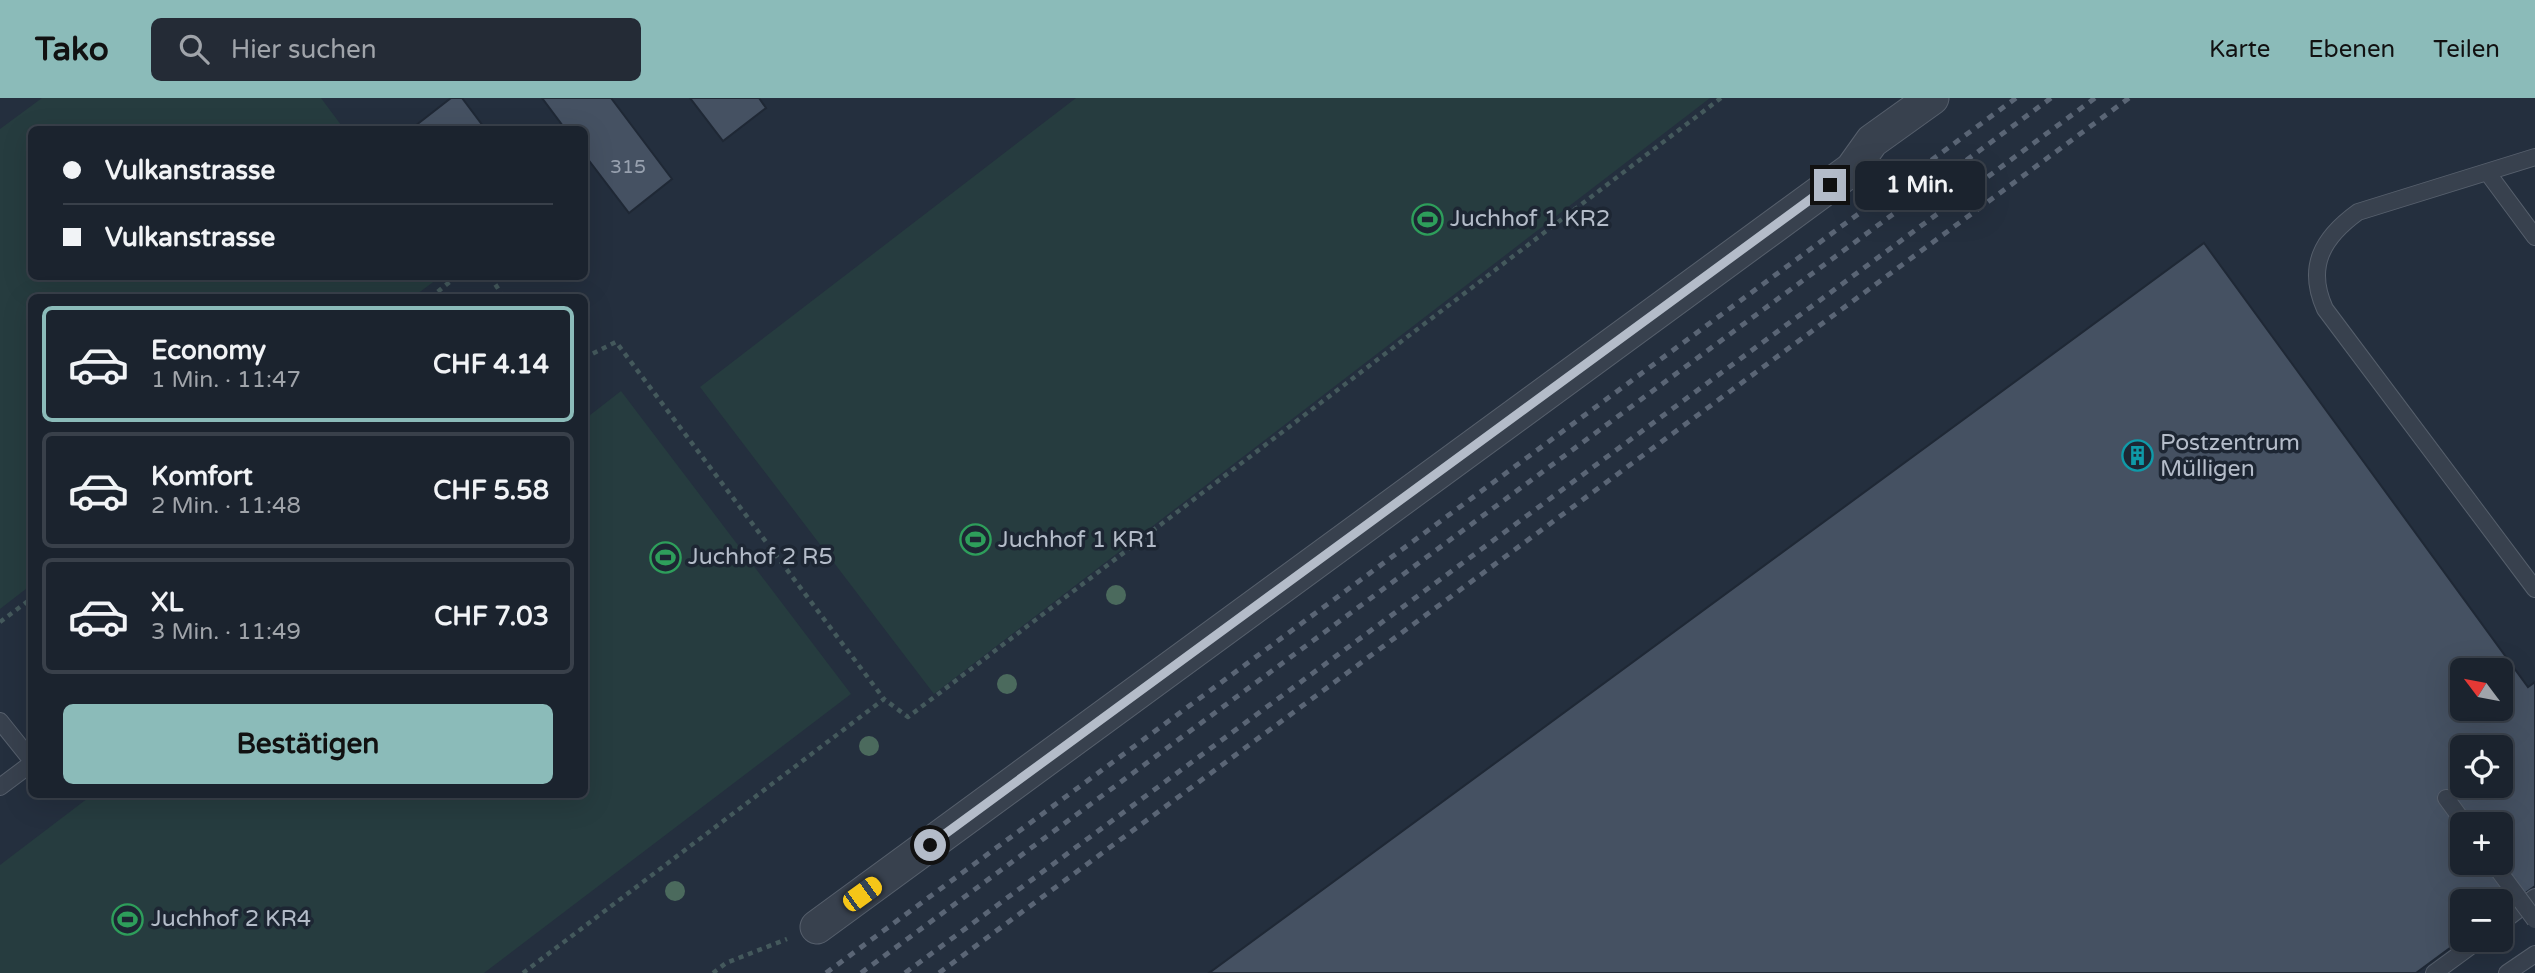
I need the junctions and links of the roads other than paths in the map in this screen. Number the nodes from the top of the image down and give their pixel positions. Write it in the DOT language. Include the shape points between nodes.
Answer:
graph roads {
  1 [pos="1932,98"];
  2 [pos="2535,157"];
  3 [pos="2487,172"];
  4 [pos="2535,236"];
  5 [pos="2535,589"];
  6 [pos="0,721"];
  7 [pos="28,757"];
  8 [pos="28,765"];
  9 [pos="0,787"];
  10 [pos="2445,798"];
  11 [pos="2456,812"];
  12 [pos="2502,875"];
  13 [pos="2535,897"];
  14 [pos="2513,914"];
  15 [pos="2535,920"];
  16 [pos="817,927"];
  17 [pos="2463,952"];
  18 [pos="2535,954"];
  19 [pos="2434,973"];
  20 [pos="2507,973"];
  1 -- 16 [label="street" via="1871,141 1852,169"];
  2 -- 3 [label="lane"];
  3 -- 4 [label="lane"];
  3 -- 5 [label="lane" via="2358,212 2325,246 2315,281 2325,309"];
  6 -- 7 [label="lane"];
  8 -- 9 [label="lane"];
  10 -- 11 [label="lane"];
  12 -- 15 [label="lane, bridge"];
  13 -- 14 [label="lane"];
  17 -- 19 [label="lane"];
  18 -- 20 [label="lane"];
}
